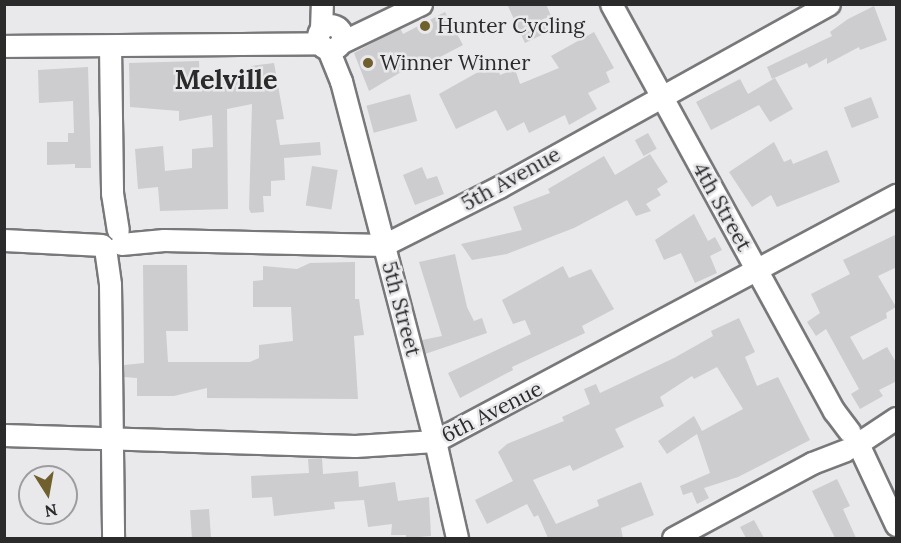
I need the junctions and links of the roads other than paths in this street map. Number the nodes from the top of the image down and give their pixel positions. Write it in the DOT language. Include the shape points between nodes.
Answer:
graph roads {
  1 [pos="323,4"];
  2 [pos="421,4"];
  3 [pos="610,4"];
  4 [pos="829,4"];
  5 [pos="330,38"];
  6 [pos="4,46"];
  7 [pos="110,46"];
  8 [pos="660,96"];
  9 [pos="897,195"];
  10 [pos="111,239"];
  11 [pos="4,240"];
  12 [pos="384,245"];
  13 [pos="757,270"];
  14 [pos="890,422"];
  15 [pos="4,435"];
  16 [pos="113,436"];
  17 [pos="435,441"];
  18 [pos="851,442"];
  19 [pos="897,525"];
  20 [pos="112,538"];
  21 [pos="457,538"];
  22 [pos="673,538"];
  1 -- 5 [label="street, 5th Street"];
  2 -- 5 [label="street" via="369,29"];
  3 -- 8 [label="street, 4th Street"];
  4 -- 8 [label="street, 5th Avenue"];
  5 -- 7 [label="street"];
  5 -- 12 [label="street, 5th Street"];
  6 -- 7 [label="street"];
  7 -- 10 [label="street"];
  8 -- 12 [label="street, 5th Avenue" via="499,187"];
  8 -- 13 [label="street, 4th Street"];
  9 -- 13 [label="street, 6th Avenue"];
  10 -- 11 [label="street, 5th Avenue"];
  10 -- 12 [label="street, 5th Avenue"];
  10 -- 16 [label="street"];
  12 -- 17 [label="street, 5th Street"];
  13 -- 17 [label="street, 6th Avenue"];
  13 -- 18 [label="street, 4th Street"];
  14 -- 18 [label="street"];
  15 -- 16 [label="street, 6th Avenue"];
  16 -- 17 [label="street, 6th Avenue" via="355,446"];
  16 -- 20 [label="street"];
  17 -- 21 [label="street, 5th Street"];
  18 -- 19 [label="street, 4th Street"];
  18 -- 22 [label="street"];
}
